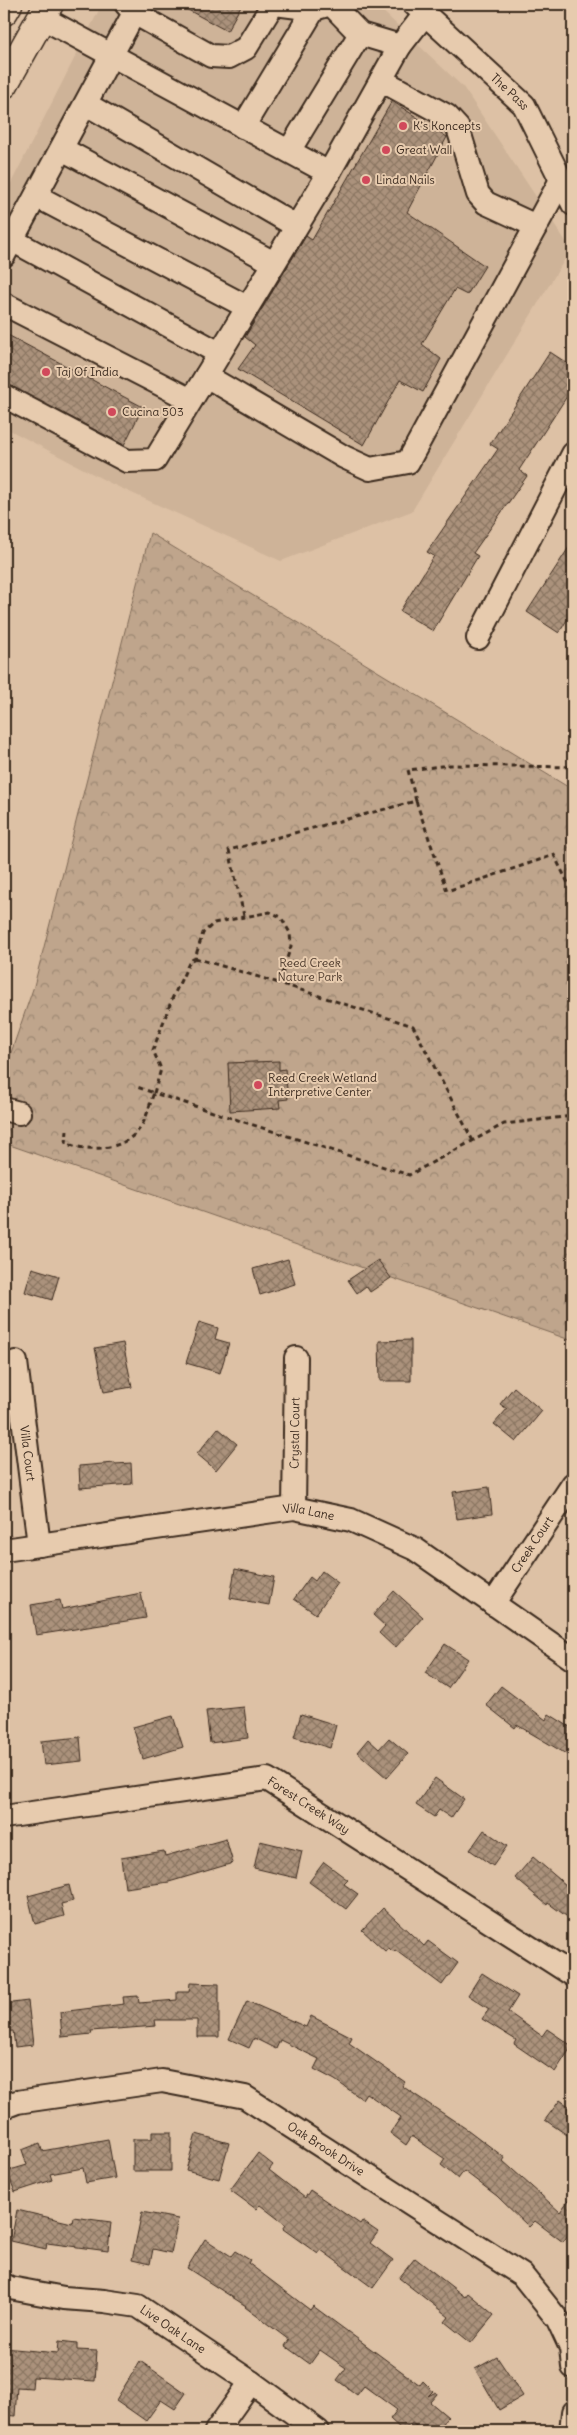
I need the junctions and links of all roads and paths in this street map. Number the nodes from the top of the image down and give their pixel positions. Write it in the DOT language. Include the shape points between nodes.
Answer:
graph roads {
  1 [pos="8,4"];
  2 [pos="274,4"];
  3 [pos="130,8"];
  4 [pos="314,9"];
  5 [pos="419,9"];
  6 [pos="45,10"];
  7 [pos="4,11"];
  8 [pos="360,34"];
  9 [pos="400,46"];
  10 [pos="112,56"];
  11 [pos="381,80"];
  12 [pos="4,84"];
  13 [pos="86,104"];
  14 [pos="243,127"];
  15 [pos="62,149"];
  16 [pos="289,151"];
  17 [pos="329,173"];
  18 [pos="561,180"];
  19 [pos="36,196"];
  20 [pos="573,204"];
  21 [pos="296,226"];
  22 [pos="536,226"];
  23 [pos="8,248"];
  24 [pos="274,263"];
  25 [pos="4,304"];
  26 [pos="248,307"];
  27 [pos="219,354"];
  28 [pos="206,376"];
  29 [pos="4,396"];
  30 [pos="191,400"];
  31 [pos="573,454"];
  32 [pos="478,638"];
  33 [pos="573,767"];
  34 [pos="416,801"];
  35 [pos="573,893"];
  36 [pos="244,916"];
  37 [pos="195,958"];
  38 [pos="279,983"];
  39 [pos="137,1087"];
  40 [pos="154,1093"];
  41 [pos="573,1116"];
  42 [pos="67,1130"];
  43 [pos="472,1141"];
  44 [pos="296,1358"];
  45 [pos="16,1362"];
  46 [pos="573,1484"];
  47 [pos="294,1508"];
  48 [pos="39,1545"];
  49 [pos="4,1550"];
  50 [pos="493,1604"];
  51 [pos="573,1659"];
  52 [pos="4,1817"];
  53 [pos="573,1976"];
  54 [pos="4,2107"];
  55 [pos="4,2285"];
  56 [pos="573,2368"];
  57 [pos="251,2382"];
  58 [pos="573,2412"];
  59 [pos="216,2431"];
  60 [pos="318,2431"];
  61 [pos="571,2431"];
  1 -- 7 [label="main road"];
  2 -- 3 [label="street" via="246,48 229,57 211,56"];
  2 -- 4 [label="street"];
  3 -- 10 [label="street"];
  4 -- 8 [label="street" via="331,4"];
  4 -- 14 [label="street"];
  5 -- 9 [label="street"];
  5 -- 18 [label="street, The Pass" via="524,105"];
  6 -- 10 [label="street"];
  6 -- 12 [label="main road"];
  8 -- 9 [label="street"];
  8 -- 16 [label="street"];
  9 -- 11 [label="street"];
  10 -- 13 [label="street"];
  10 -- 14 [label="street"];
  11 -- 17 [label="street"];
  11 -- 22 [label="street" via="447,116 458,128 478,194 486,203"];
  13 -- 15 [label="street"];
  13 -- 21 [label="street"];
  14 -- 16 [label="street"];
  15 -- 19 [label="street"];
  15 -- 24 [label="street"];
  16 -- 17 [label="street"];
  17 -- 21 [label="street"];
  18 -- 20 [label="street, The Pass"];
  18 -- 22 [label="street"];
  19 -- 23 [label="street"];
  19 -- 26 [label="street"];
  21 -- 24 [label="street"];
  22 -- 28 [label="street" via="408,462 370,469"];
  23 -- 27 [label="street"];
  24 -- 26 [label="street"];
  25 -- 30 [label="street"];
  26 -- 27 [label="street"];
  27 -- 28 [label="street"];
  28 -- 30 [label="street"];
  29 -- 30 [label="street" via="127,461 154,460"];
  31 -- 32 [label="street"];
  33 -- 34 [label="path" via="450,765 408,770"];
  34 -- 35 [label="path" via="447,891 554,855"];
  34 -- 36 [label="path" via="228,850"];
  36 -- 37 [label="path" via="214,923 203,933"];
  36 -- 38 [label="path" via="270,912 281,917 286,924 291,946"];
  37 -- 38 [label="path"];
  37 -- 40 [label="path" via="190,961 172,999 153,1050 161,1069"];
  38 -- 43 [label="path" via="413,1026"];
  39 -- 40 [label="path"];
  40 -- 42 [label="path" via="143,1122 125,1141 87,1150 66,1144"];
  40 -- 43 [label="path" via="409,1175"];
  41 -- 43 [label="path" via="504,1124"];
  44 -- 47 [label="street, Crystal Court"];
  45 -- 48 [label="street, Villa Court"];
  46 -- 50 [label="street, Creek Court"];
  47 -- 48 [label="street, Villa Lane"];
  47 -- 50 [label="street, Villa Lane" via="351,1520 415,1549"];
  48 -- 49 [label="street, Villa Lane"];
  50 -- 51 [label="street, Villa Lane"];
  52 -- 53 [label="street, Forest Creek Way" via="267,1779"];
  54 -- 56 [label="street, Oak Brook Drive" via="17,2102 162,2081 245,2097 522,2275 558,2320 571,2348"];
  55 -- 57 [label="street, Live Oak Lane" via="64,2298 138,2306"];
  57 -- 59 [label="street"];
  57 -- 60 [label="street, Live Oak Lane"];
  58 -- 61 [label="street"];
}
